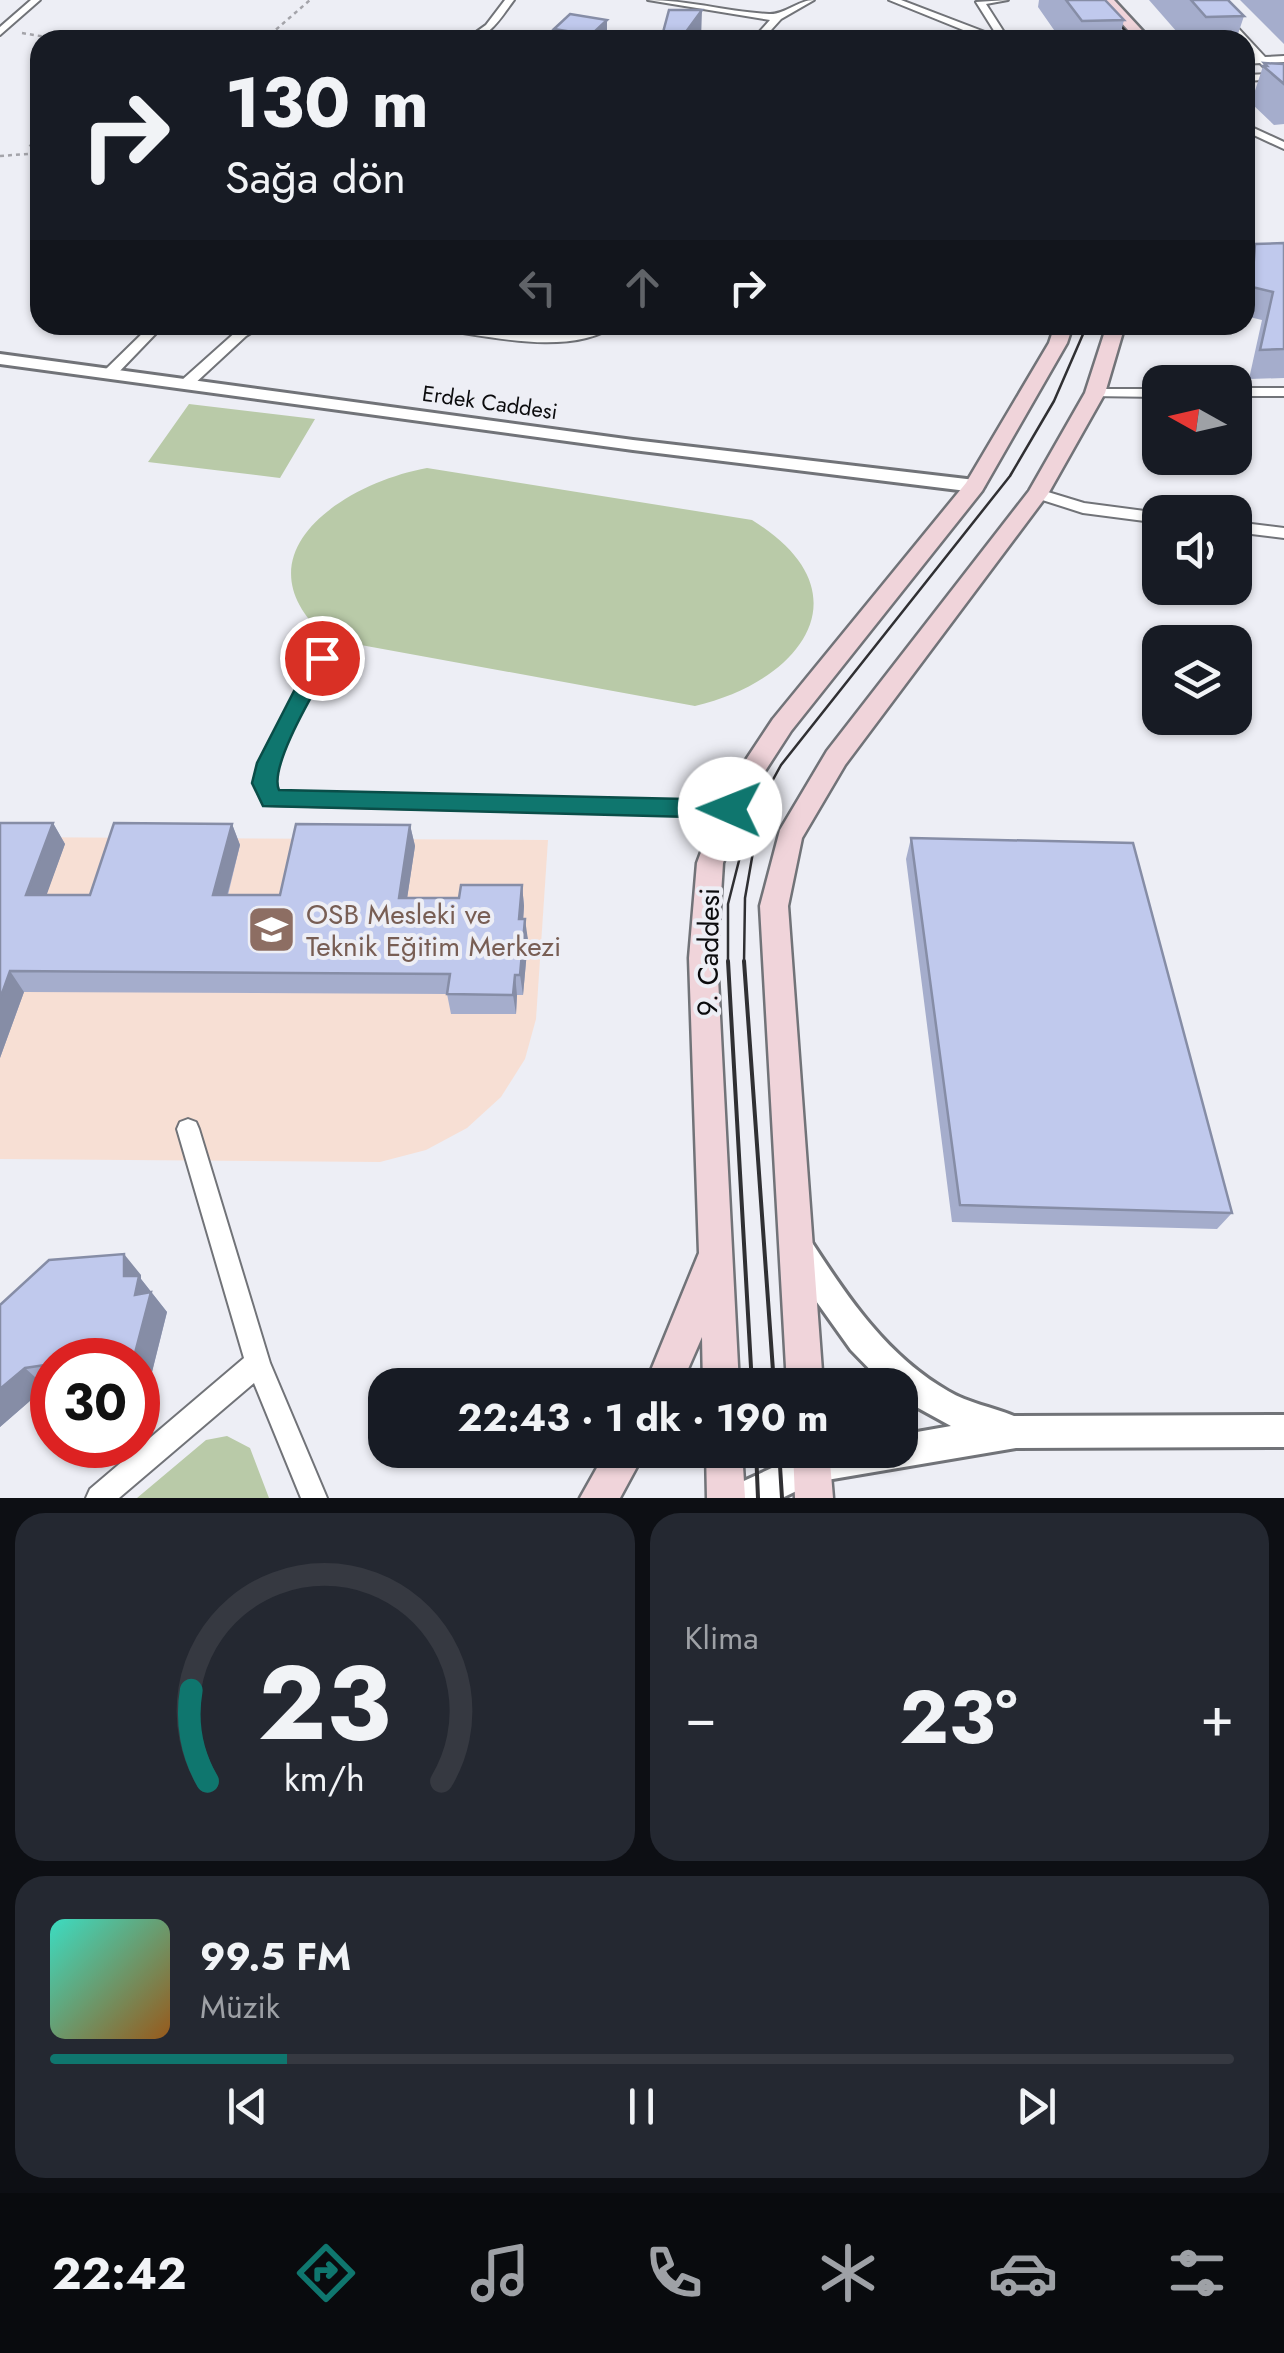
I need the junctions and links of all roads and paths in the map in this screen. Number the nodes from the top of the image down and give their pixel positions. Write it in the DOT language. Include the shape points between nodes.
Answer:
graph roads {
  1 [pos="36,0"];
  2 [pos="310,0"];
  3 [pos="510,0"];
  4 [pos="652,0"];
  5 [pos="810,0"];
  6 [pos="893,0"];
  7 [pos="1004,0"];
  8 [pos="1107,0"];
  9 [pos="1207,0"];
  10 [pos="777,18"];
  11 [pos="276,30"];
  12 [pos="484,30"];
  13 [pos="766,30"];
  14 [pos="973,30"];
  15 [pos="995,30"];
  16 [pos="1135,30"];
  17 [pos="1234,30"];
  18 [pos="1,31"];
  19 [pos="30,35"];
  20 [pos="1255,53"];
  21 [pos="1284,59"];
  22 [pos="1255,61"];
  23 [pos="1262,61"];
  24 [pos="1282,77"];
  25 [pos="1255,78"];
  26 [pos="1255,131"];
  27 [pos="1284,146"];
  28 [pos="30,154"];
  29 [pos="0,156"];
  30 [pos="148,335"];
  31 [pos="240,335"];
  32 [pos="526,335"];
  33 [pos="585,335"];
  34 [pos="1061,335"];
  35 [pos="1113,335"];
  36 [pos="0,359"];
  37 [pos="110,372"];
  38 [pos="187,383"];
  39 [pos="1252,392"];
  40 [pos="1284,392"];
  41 [pos="1095,393"];
  42 [pos="1142,393"];
  43 [pos="975,486"];
  44 [pos="1038,494"];
  45 [pos="1142,516"];
  46 [pos="1252,529"];
  47 [pos="1284,534"];
  48 [pos="322,658"];
  49 [pos="730,809"];
  50 [pos="188,1130"];
  51 [pos="794,1242"];
  52 [pos="716,1246"];
  53 [pos="258,1362"];
  54 [pos="670,1368"];
  55 [pos="720,1368"];
  56 [pos="804,1368"];
  57 [pos="1284,1431"];
  58 [pos="1016,1432"];
  59 [pos="617,1468"];
  60 [pos="725,1468"];
  61 [pos="812,1471"];
  62 [pos="99,1498"];
  63 [pos="314,1498"];
  64 [pos="599,1498"];
  65 [pos="726,1498"];
  66 [pos="744,1498"];
  1 -- 18 [label="street"];
  2 -- 11 [label="path"];
  3 -- 12 [label="street"];
  4 -- 10 [label="street"];
  5 -- 10 [label="street"];
  6 -- 14 [label="street"];
  7 -- 15 [label="street" via="980,2"];
  8 -- 16 [label="main road"];
  9 -- 17 [label="street"];
  10 -- 13 [label="street"];
  18 -- 19 [label="path"];
  20 -- 23 [label="street"];
  21 -- 23 [label="street"];
  22 -- 23 [label="street"];
  23 -- 24 [label="street"];
  24 -- 25 [label="street"];
  26 -- 27 [label="street"];
  28 -- 29 [label="path"];
  30 -- 37 [label="street"];
  31 -- 38 [label="street"];
  32 -- 33 [label="street"];
  34 -- 43 [label="main road, 9. Caddesi"];
  35 -- 41 [label="main road"];
  36 -- 37 [label="street, Erdek Caddesi"];
  37 -- 38 [label="street, Erdek Caddesi"];
  38 -- 43 [label="street, Erdek Caddesi"];
  39 -- 40 [label="street"];
  41 -- 42 [label="street"];
  41 -- 44 [label="main road"];
  43 -- 49 [label="main road, 9. Caddesi" via="782,726"];
  44 -- 45 [label="street"];
  44 -- 51 [label="main road" via="836,758 789,838 774,906"];
  46 -- 47 [label="street"];
  48 -- 49 [label="street" via="268,763 264,783 271,800"];
  49 -- 52 [label="main road, 9. Caddesi" via="710,863 703,958"];
  50 -- 53 [label="street"];
  51 -- 56 [label="main road"];
  51 -- 58 [label="street" via="850,1328 888,1369 956,1414"];
  52 -- 54 [label="main road"];
  52 -- 55 [label="main road, 9. Caddesi"];
  53 -- 62 [label="street"];
  53 -- 63 [label="street"];
  57 -- 58 [label="street"];
  58 -- 61 [label="street"];
  59 -- 64 [label="main road"];
  60 -- 65 [label="main road"];
  61 -- 66 [label="street"];
}
